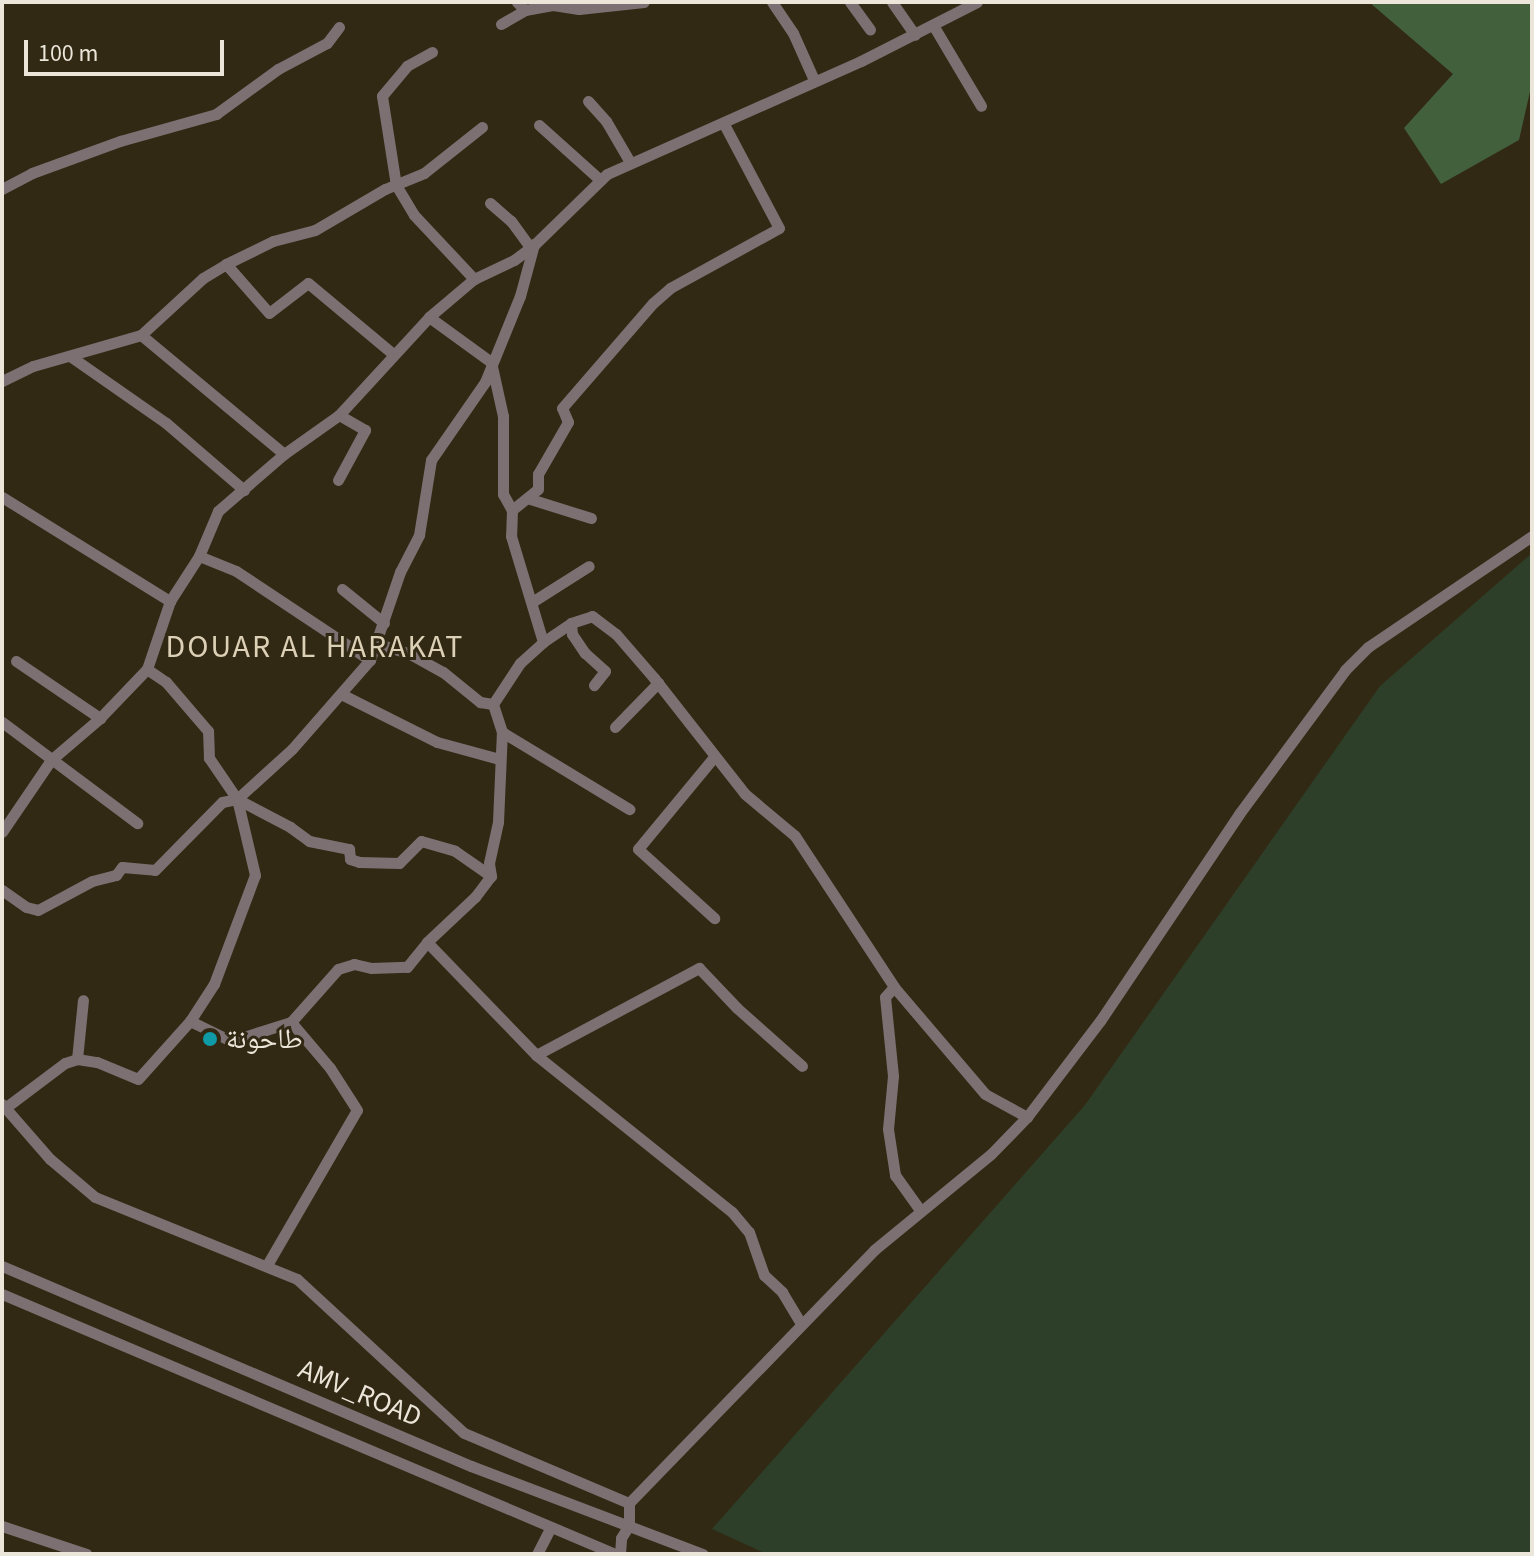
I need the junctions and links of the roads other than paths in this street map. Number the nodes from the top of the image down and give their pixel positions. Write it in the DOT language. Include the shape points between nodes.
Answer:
graph roads {
  1 [pos="644,2"];
  2 [pos="772,2"];
  3 [pos="850,2"];
  4 [pos="892,2"];
  5 [pos="977,2"];
  6 [pos="521,6"];
  7 [pos="501,24"];
  8 [pos="933,25"];
  9 [pos="339,27"];
  10 [pos="870,30"];
  11 [pos="915,35"];
  12 [pos="432,52"];
  13 [pos="814,80"];
  14 [pos="588,101"];
  15 [pos="981,106"];
  16 [pos="724,124"];
  17 [pos="539,125"];
  18 [pos="482,127"];
  19 [pos="630,162"];
  20 [pos="599,179"];
  21 [pos="396,185"];
  22 [pos="2,189"];
  23 [pos="490,203"];
  24 [pos="532,246"];
  25 [pos="226,264"];
  26 [pos="474,279"];
  27 [pos="429,317"];
  28 [pos="141,335"];
  29 [pos="394,355"];
  30 [pos="70,356"];
  31 [pos="491,362"];
  32 [pos="2,381"];
  33 [pos="339,415"];
  34 [pos="284,454"];
  35 [pos="338,480"];
  36 [pos="244,490"];
  37 [pos="2,497"];
  38 [pos="527,498"];
  39 [pos="512,510"];
  40 [pos="591,518"];
  41 [pos="1532,536"];
  42 [pos="199,556"];
  43 [pos="589,566"];
  44 [pos="342,589"];
  45 [pos="170,601"];
  46 [pos="532,602"];
  47 [pos="384,623"];
  48 [pos="571,623"];
  49 [pos="543,642"];
  50 [pos="375,643"];
  51 [pos="370,660"];
  52 [pos="16,661"];
  53 [pos="147,669"];
  54 [pos="658,683"];
  55 [pos="594,685"];
  56 [pos="341,694"];
  57 [pos="493,704"];
  58 [pos="100,718"];
  59 [pos="2,722"];
  60 [pos="615,727"];
  61 [pos="502,732"];
  62 [pos="714,757"];
  63 [pos="499,759"];
  64 [pos="51,760"];
  65 [pos="237,799"];
  66 [pos="629,809"];
  67 [pos="137,823"];
  68 [pos="2,832"];
  69 [pos="491,876"];
  70 [pos="2,890"];
  71 [pos="714,918"];
  72 [pos="427,942"];
  73 [pos="894,987"];
  74 [pos="83,1000"];
  75 [pos="190,1021"];
  76 [pos="291,1022"];
  77 [pos="536,1055"];
  78 [pos="77,1059"];
  79 [pos="802,1066"];
  80 [pos="4,1106"];
  81 [pos="1027,1117"];
  82 [pos="920,1210"];
  83 [pos="267,1265"];
  84 [pos="2,1266"];
  85 [pos="2,1294"];
  86 [pos="801,1324"];
  87 [pos="629,1503"];
  88 [pos="629,1525"];
  89 [pos="2,1526"];
  90 [pos="550,1528"];
  91 [pos="86,1554"];
  92 [pos="537,1554"];
  93 [pos="618,1554"];
  94 [pos="703,1554"];
  1 -- 6 [label="street" via="579,9"];
  2 -- 13 [label="street"];
  3 -- 10 [label="street"];
  4 -- 11 [label="street"];
  5 -- 8 [label="street"];
  6 -- 7 [label="street"];
  8 -- 11 [label="street"];
  8 -- 15 [label="street"];
  9 -- 22 [label="street" via="327,43 278,69 216,114 120,141"];
  11 -- 13 [label="street"];
  12 -- 21 [label="street" via="407,66 382,96"];
  13 -- 16 [label="street"];
  14 -- 19 [label="street"];
  16 -- 19 [label="street"];
  16 -- 38 [label="street" via="779,228 670,288 653,303 562,408 568,422 538,474 538,489"];
  17 -- 20 [label="street"];
  18 -- 21 [label="street" via="424,173"];
  19 -- 20 [label="street"];
  20 -- 24 [label="street"];
  21 -- 25 [label="street" via="315,230 273,241"];
  21 -- 26 [label="street" via="414,215"];
  23 -- 24 [label="street"];
  24 -- 26 [label="street"];
  24 -- 31 [label="street" via="520,296"];
  25 -- 28 [label="street"];
  25 -- 29 [label="street" via="269,313 308,283"];
  26 -- 27 [label="street"];
  27 -- 29 [label="street"];
  27 -- 31 [label="street"];
  28 -- 30 [label="street"];
  28 -- 34 [label="street"];
  29 -- 33 [label="street"];
  30 -- 32 [label="street"];
  30 -- 36 [label="street" via="166,423"];
  31 -- 39 [label="street" via="503,416 503,494"];
  31 -- 47 [label="street" via="485,382 431,460 419,535"];
  33 -- 34 [label="street"];
  33 -- 35 [label="street" via="365,430"];
  34 -- 36 [label="street"];
  36 -- 42 [label="street" via="218,511"];
  37 -- 45 [label="street"];
  38 -- 39 [label="street"];
  38 -- 40 [label="street"];
  39 -- 46 [label="street" via="511,536"];
  41 -- 81 [label="street" via="1368,647 1345,670"];
  42 -- 45 [label="street"];
  42 -- 51 [label="street" via="236,571"];
  43 -- 46 [label="street"];
  44 -- 47 [label="street"];
  45 -- 53 [label="street"];
  46 -- 49 [label="street"];
  47 -- 50 [label="street"];
  48 -- 49 [label="street"];
  48 -- 54 [label="street" via="592,616 616,634"];
  48 -- 55 [label="street" via="585,653 605,671"];
  49 -- 57 [label="street" via="520,663"];
  50 -- 51 [label="street"];
  50 -- 57 [label="street" via="410,654 480,702"];
  51 -- 56 [label="street"];
  52 -- 58 [label="street"];
  53 -- 58 [label="street"];
  53 -- 65 [label="street" via="201,718 208,731 209,758"];
  54 -- 60 [label="street"];
  54 -- 62 [label="street"];
  56 -- 63 [label="street" via="437,742"];
  56 -- 65 [label="street"];
  57 -- 61 [label="street"];
  58 -- 64 [label="street"];
  59 -- 64 [label="street"];
  61 -- 63 [label="street"];
  61 -- 66 [label="street"];
  62 -- 71 [label="street" via="638,849"];
  62 -- 73 [label="street" via="745,794 795,836"];
  63 -- 69 [label="street"];
  64 -- 67 [label="street"];
  64 -- 68 [label="street"];
  65 -- 69 [label="street" via="309,841 349,849 350,859 359,862 399,863 421,841 455,851"];
  65 -- 70 [label="street" via="222,802 155,870 122,867 116,875 92,881 38,910"];
  65 -- 75 [label="street" via="255,875 214,984"];
  69 -- 72 [label="street"];
  72 -- 76 [label="street" via="407,967 354,964 338,969"];
  72 -- 77 [label="street"];
  73 -- 81 [label="street" via="985,1094"];
  73 -- 82 [label="street" via="885,997 893,1076 888,1129 895,1175"];
  74 -- 78 [label="street"];
  75 -- 76 [label="street" via="231,1041"];
  75 -- 78 [label="street" via="138,1079"];
  76 -- 83 [label="street" via="357,1110"];
  77 -- 79 [label="street" via="699,968"];
  77 -- 86 [label="street" via="732,1212 749,1232 764,1275 782,1292"];
  78 -- 80 [label="street"];
  80 -- 83 [label="street" via="50,1159 95,1197"];
  81 -- 82 [label="street" via="991,1154"];
  82 -- 86 [label="street"];
  83 -- 87 [label="street" via="304,1284 464,1433"];
  84 -- 88 [label="street, AMV_ROAD" via="471,1466"];
  85 -- 90 [label="street"];
  86 -- 87 [label="street"];
  87 -- 88 [label="street"];
  88 -- 93 [label="street"];
  88 -- 94 [label="street, AMV_ROAD"];
  89 -- 91 [label="street"];
  90 -- 92 [label="street"];
  90 -- 93 [label="street"];
}
